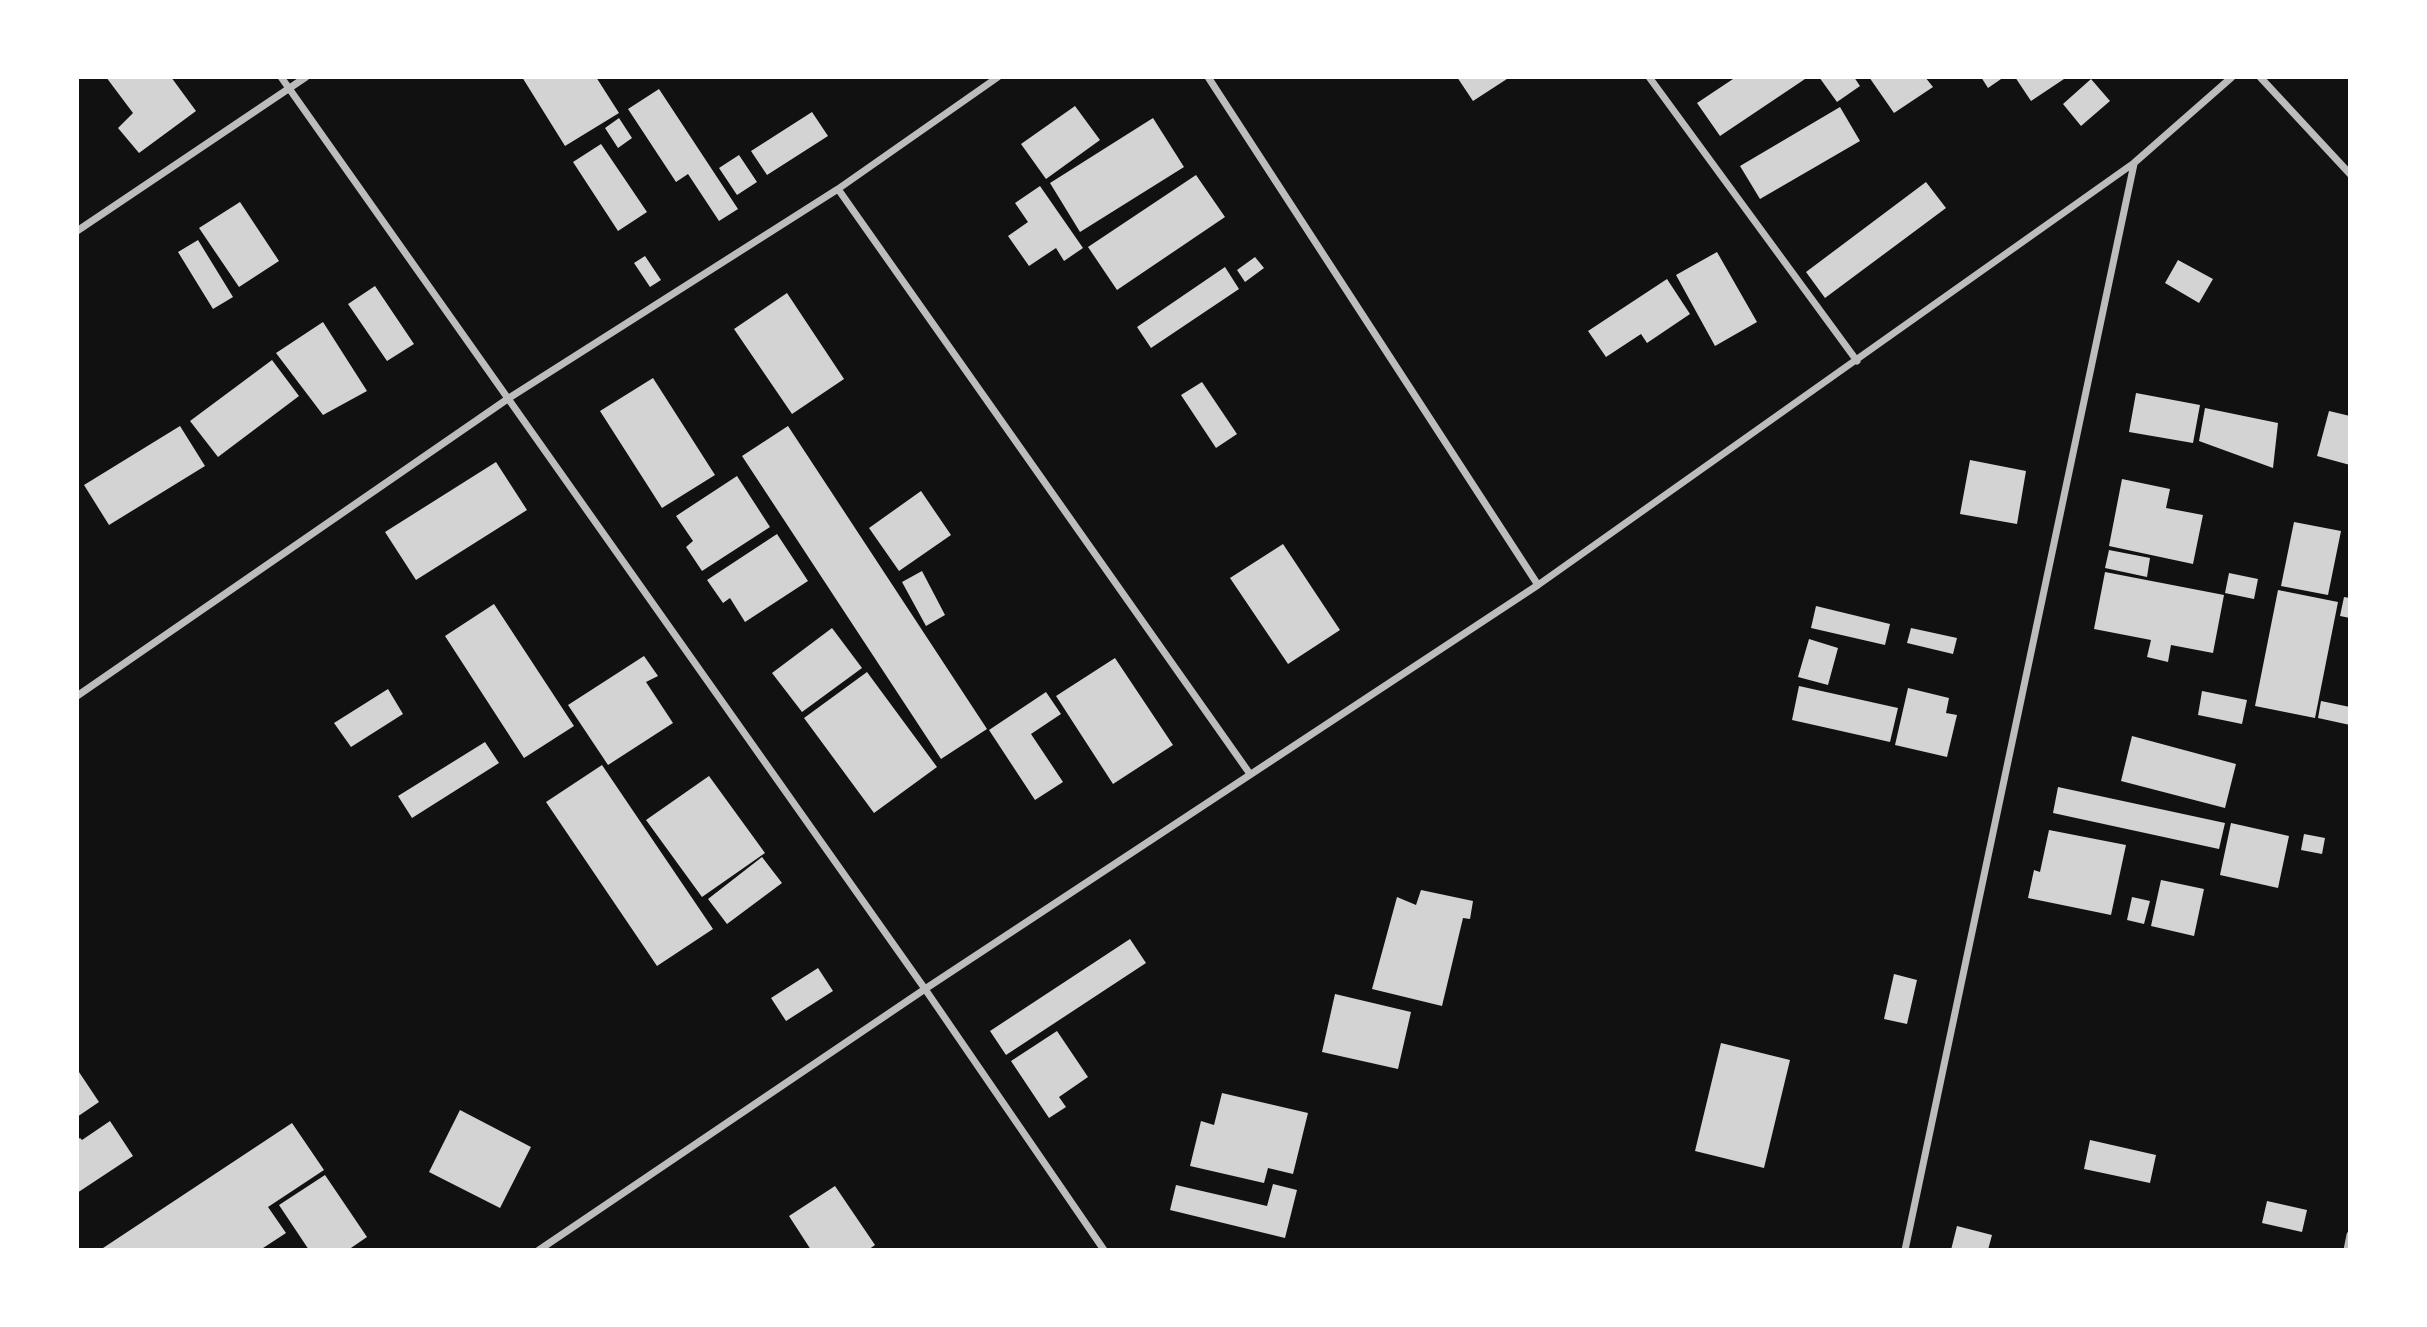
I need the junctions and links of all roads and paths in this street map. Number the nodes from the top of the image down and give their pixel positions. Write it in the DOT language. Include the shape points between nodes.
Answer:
graph roads {
  1 [pos="281,77"];
  2 [pos="306,77"];
  3 [pos="998,77"];
  4 [pos="1208,77"];
  5 [pos="1649,77"];
  6 [pos="2232,77"];
  7 [pos="2260,77"];
  8 [pos="289,89"];
  9 [pos="2134,163"];
  10 [pos="2350,174"];
  11 [pos="838,189"];
  12 [pos="77,231"];
  13 [pos="1857,361"];
  14 [pos="509,398"];
  15 [pos="1538,585"];
  16 [pos="77,696"];
  17 [pos="1250,775"];
  18 [pos="925,989"];
  19 [pos="2350,1235"];
  20 [pos="539,1250"];
  21 [pos="1104,1250"];
  22 [pos="1905,1250"];
  23 [pos="2347,1250"];
  1 -- 8 [label="street"];
  2 -- 8 [label="street"];
  3 -- 11 [label="street"];
  4 -- 15 [label="street"];
  5 -- 13 [label="street"];
  6 -- 9 [label="street"];
  7 -- 10 [label="street"];
  8 -- 12 [label="street"];
  8 -- 14 [label="street"];
  9 -- 13 [label="street"];
  9 -- 22 [label="street"];
  11 -- 14 [label="street"];
  11 -- 17 [label="street"];
  13 -- 15 [label="street"];
  14 -- 16 [label="street"];
  14 -- 18 [label="street"];
  15 -- 17 [label="street"];
  17 -- 18 [label="street"];
  18 -- 20 [label="street"];
  18 -- 21 [label="street"];
  19 -- 23 [label="street"];
}
